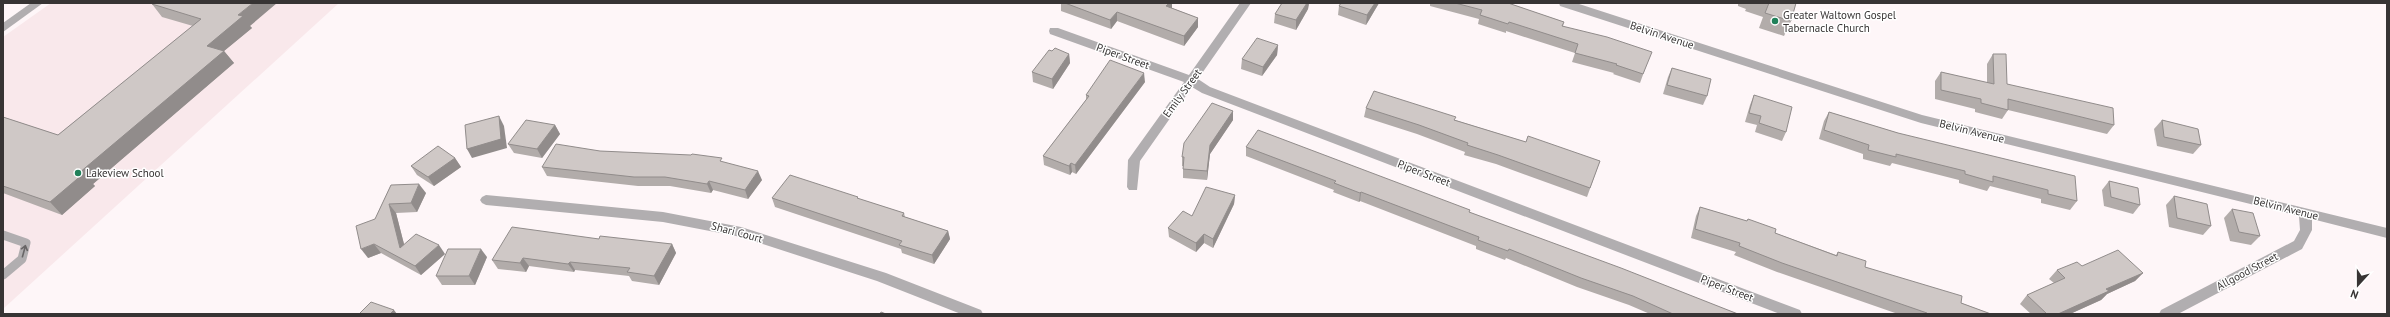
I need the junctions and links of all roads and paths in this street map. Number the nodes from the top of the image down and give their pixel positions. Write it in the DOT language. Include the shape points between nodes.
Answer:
graph roads {
  1 [pos="38,3"];
  2 [pos="1246,3"];
  3 [pos="1564,3"];
  4 [pos="3,28"];
  5 [pos="1054,31"];
  6 [pos="1190,80"];
  7 [pos="1132,187"];
  8 [pos="486,200"];
  9 [pos="2305,212"];
  10 [pos="2387,233"];
  11 [pos="3,235"];
  12 [pos="3,275"];
  13 [pos="976,314"];
  14 [pos="1795,314"];
  15 [pos="2166,314"];
  1 -- 4 [label="street"];
  2 -- 6 [label="street, Emily Street"];
  3 -- 9 [label="street, Belvin Avenue" via="1921,119"];
  5 -- 6 [label="street, Piper Street"];
  6 -- 7 [label="street, Emily Street" via="1134,160"];
  6 -- 14 [label="street, Piper Street" via="1213,93"];
  8 -- 13 [label="street, Shari Court" via="663,217 741,232 881,277"];
  9 -- 10 [label="street, Belvin Avenue"];
  9 -- 15 [label="street, Allgood Street" via="2306,230 2298,245"];
  12 -- 11 [label="lane, one-way" via="22,259 26,243"];
}
